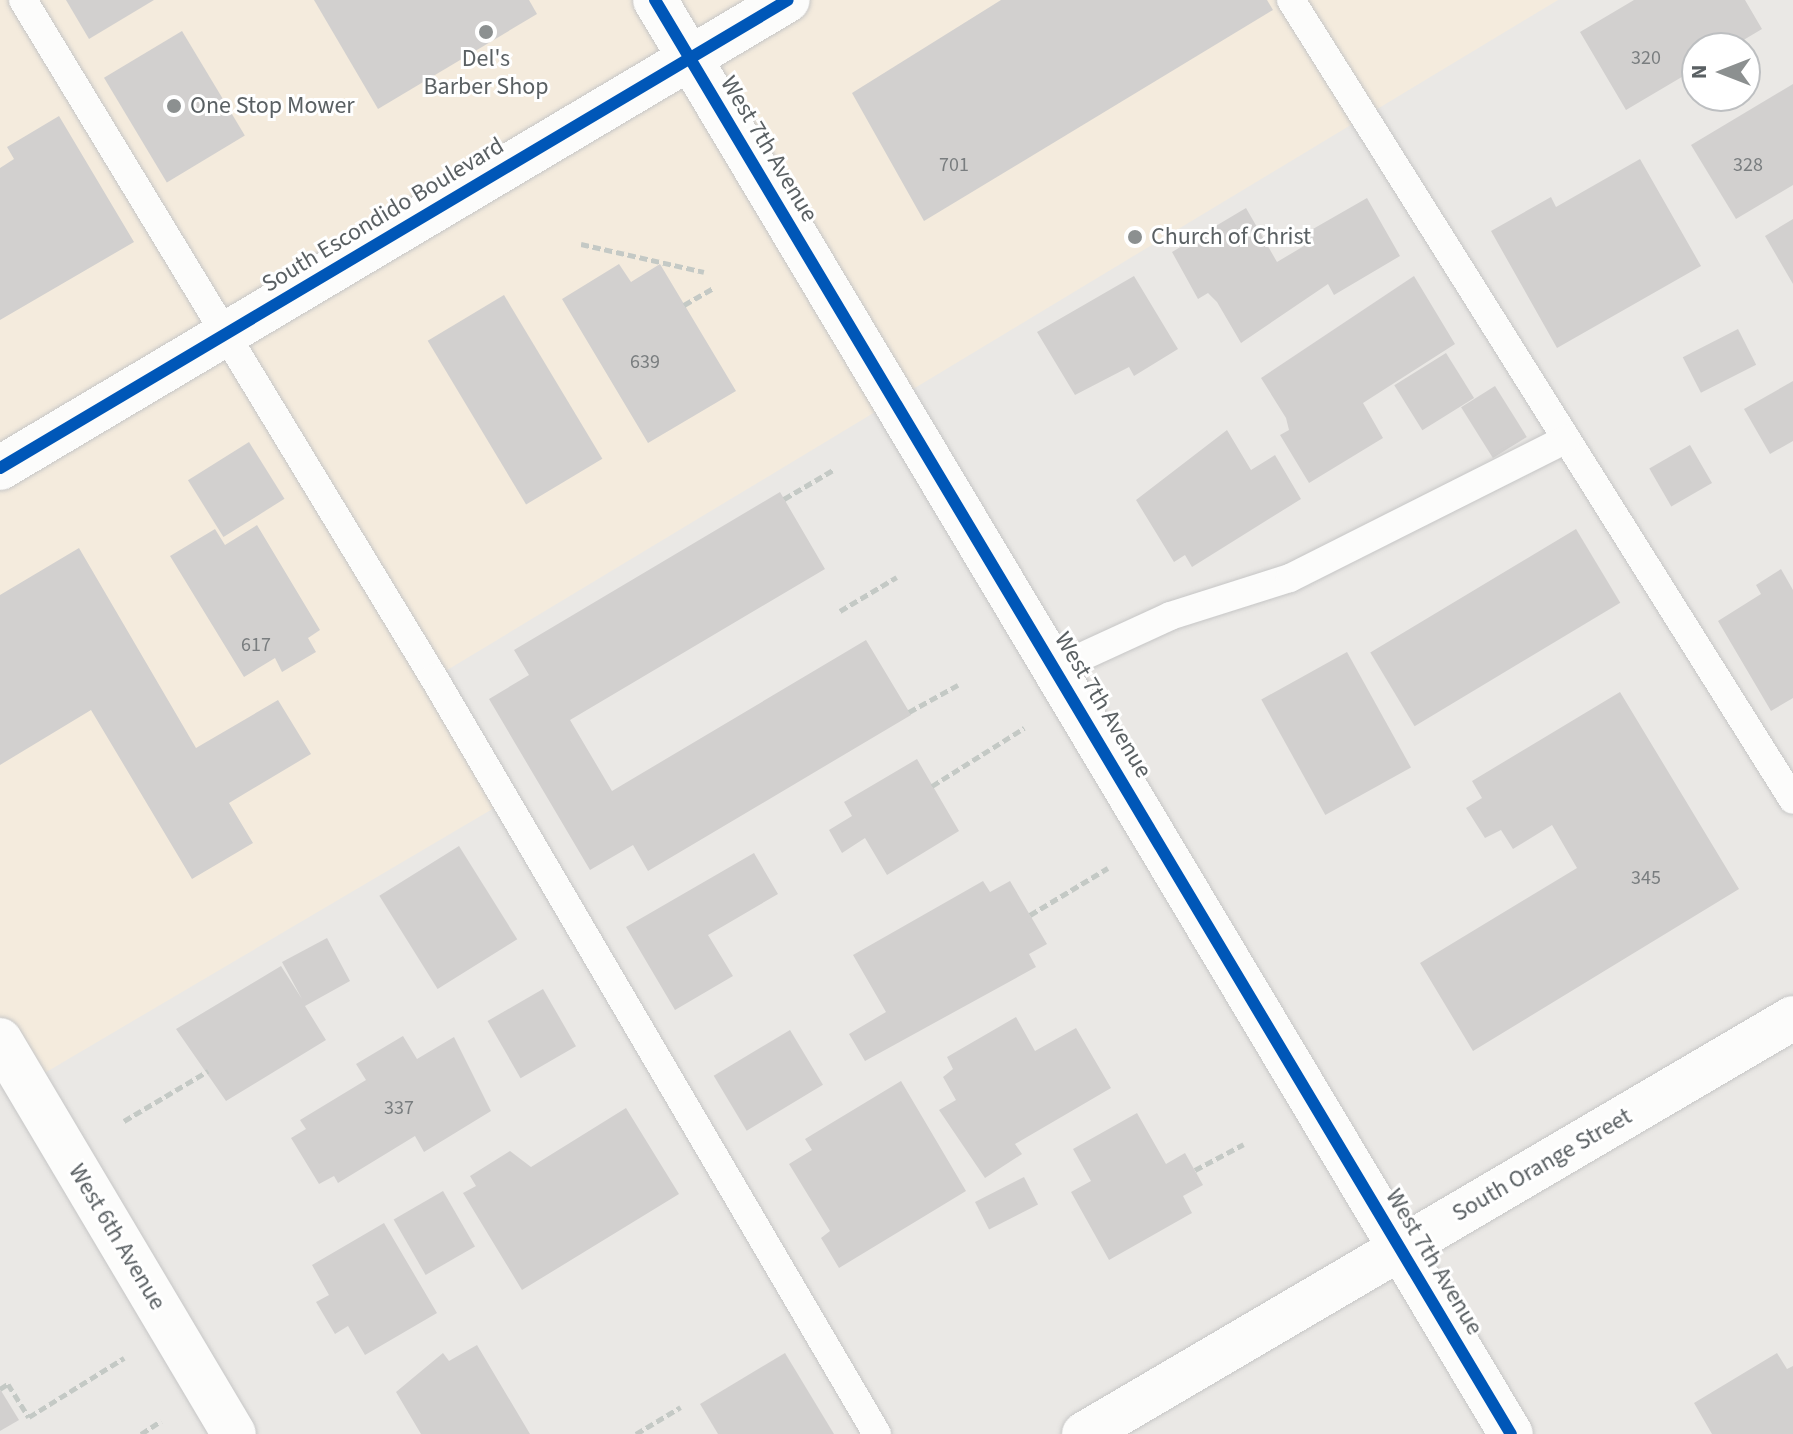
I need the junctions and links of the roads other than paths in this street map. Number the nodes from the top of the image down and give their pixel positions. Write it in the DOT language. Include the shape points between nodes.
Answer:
graph roads {
  1 [pos="23,0"];
  2 [pos="655,0"];
  3 [pos="788,0"];
  4 [pos="1291,0"];
  5 [pos="689,59"];
  6 [pos="225,334"];
  7 [pos="1566,439"];
  8 [pos="0,468"];
  9 [pos="1064,683"];
  10 [pos="1793,800"];
  11 [pos="1793,1018"];
  12 [pos="0,1040"];
  13 [pos="1400,1248"];
  14 [pos="234,1434"];
  15 [pos="877,1434"];
  16 [pos="1084,1434"];
  17 [pos="1511,1434"];
  1 -- 6 [label="lane"];
  2 -- 5 [label="street, West 7th Avenue"];
  3 -- 5 [label="street, South Escondido Boulevard"];
  4 -- 7 [label="lane"];
  5 -- 6 [label="street, South Escondido Boulevard"];
  5 -- 9 [label="street, West 7th Avenue"];
  6 -- 8 [label="street, South Escondido Boulevard"];
  6 -- 15 [label="lane"];
  7 -- 9 [label="lane" via="1290,578 1170,616"];
  7 -- 10 [label="lane"];
  9 -- 13 [label="street, West 7th Avenue"];
  11 -- 13 [label="street, South Orange Street"];
  12 -- 14 [label="street, West 6th Avenue"];
  13 -- 16 [label="street, South Orange Street"];
  13 -- 17 [label="street, West 7th Avenue"];
}
